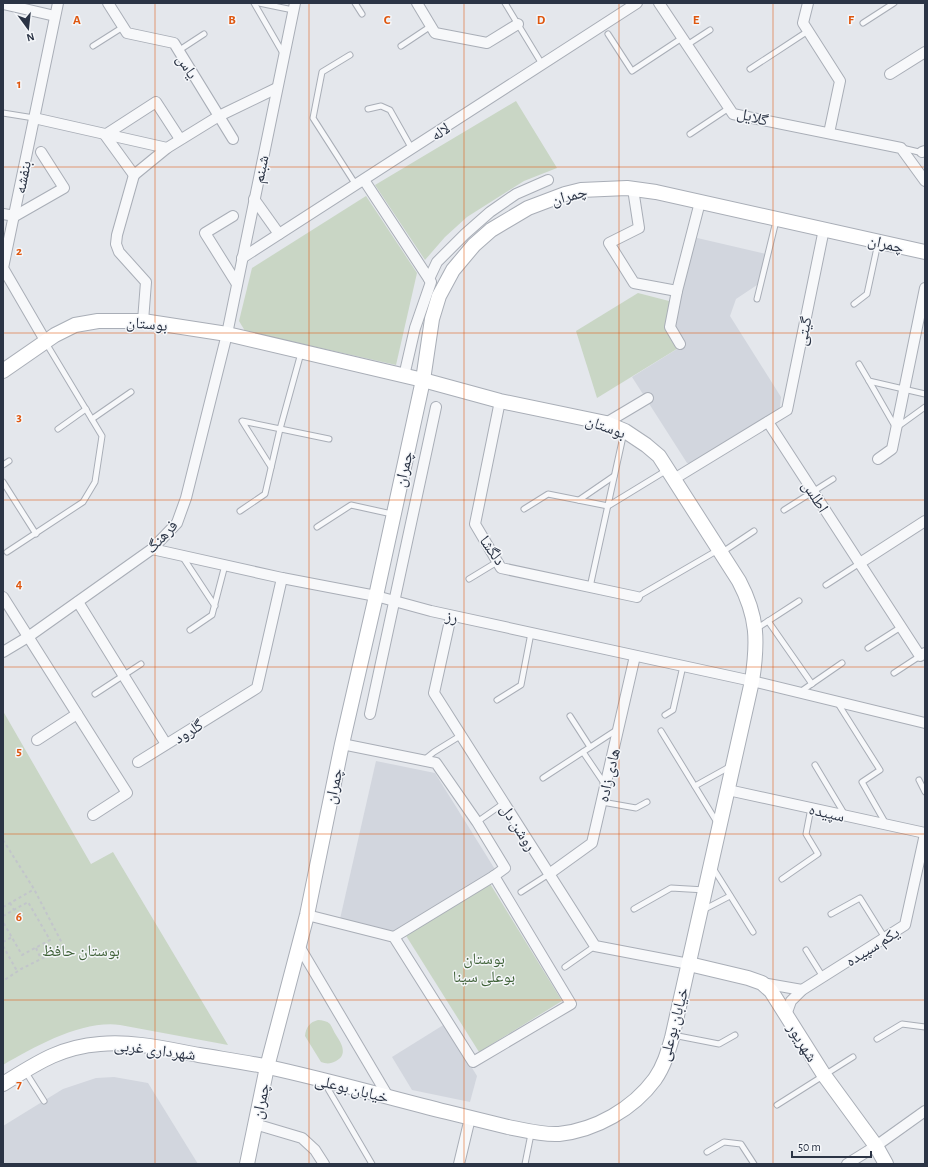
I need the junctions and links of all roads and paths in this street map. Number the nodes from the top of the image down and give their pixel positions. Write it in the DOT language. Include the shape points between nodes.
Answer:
graph roads {
  1 [pos="58,3"];
  2 [pos="108,3"];
  3 [pos="254,3"];
  4 [pos="259,3"];
  5 [pos="355,3"];
  6 [pos="417,3"];
  7 [pos="505,3"];
  8 [pos="637,3"];
  9 [pos="659,3"];
  10 [pos="808,3"];
  11 [pos="894,3"];
  12 [pos="3,4"];
  13 [pos="294,7"];
  14 [pos="362,14"];
  15 [pos="54,16"];
  16 [pos="863,23"];
  17 [pos="518,24"];
  18 [pos="431,26"];
  19 [pos="123,27"];
  20 [pos="710,30"];
  21 [pos="808,31"];
  22 [pos="204,34"];
  23 [pos="608,34"];
  24 [pos="685,42"];
  25 [pos="93,46"];
  26 [pos="401,46"];
  27 [pos="178,51"];
  28 [pos="925,52"];
  29 [pos="350,55"];
  30 [pos="284,56"];
  31 [pos="542,64"];
  32 [pos="750,69"];
  33 [pos="890,74"];
  34 [pos="276,88"];
  35 [pos="729,108"];
  36 [pos="368,109"];
  37 [pos="3,113"];
  38 [pos="219,116"];
  39 [pos="34,118"];
  40 [pos="829,133"];
  41 [pos="690,134"];
  42 [pos="106,135"];
  43 [pos="180,139"];
  44 [pos="233,139"];
  45 [pos="167,148"];
  46 [pos="412,148"];
  47 [pos="901,148"];
  48 [pos="41,152"];
  49 [pos="924,152"];
  50 [pos="134,176"];
  51 [pos="548,180"];
  52 [pos="925,181"];
  53 [pos="360,182"];
  54 [pos="633,189"];
  55 [pos="254,199"];
  56 [pos="700,202"];
  57 [pos="3,214"];
  58 [pos="15,216"];
  59 [pos="233,216"];
  60 [pos="776,219"];
  61 [pos="824,229"];
  62 [pos="279,234"];
  63 [pos="878,242"];
  64 [pos="925,251"];
  65 [pos="242,258"];
  66 [pos="429,279"];
  67 [pos="237,284"];
  68 [pos="925,288"];
  69 [pos="677,291"];
  70 [pos="757,300"];
  71 [pos="854,304"];
  72 [pos="143,321"];
  73 [pos="227,334"];
  74 [pos="46,342"];
  75 [pos="680,344"];
  76 [pos="301,353"];
  77 [pos="859,364"];
  78 [pos="3,371"];
  79 [pos="404,376"];
  80 [pos="423,380"];
  81 [pos="869,381"];
  82 [pos="904,389"];
  83 [pos="131,392"];
  84 [pos="925,394"];
  85 [pos="648,398"];
  86 [pos="500,401"];
  87 [pos="436,407"];
  88 [pos="925,407"];
  89 [pos="86,409"];
  90 [pos="92,419"];
  91 [pos="768,422"];
  92 [pos="606,423"];
  93 [pos="280,428"];
  94 [pos="896,428"];
  95 [pos="58,429"];
  96 [pos="625,431"];
  97 [pos="329,439"];
  98 [pos="878,460"];
  99 [pos="9,461"];
  100 [pos="3,465"];
  101 [pos="271,467"];
  102 [pos="671,474"];
  103 [pos="614,476"];
  104 [pos="833,479"];
  105 [pos="3,482"];
  106 [pos="813,491"];
  107 [pos="579,500"];
  108 [pos="608,506"];
  109 [pos="524,509"];
  110 [pos="240,510"];
  111 [pos="784,510"];
  112 [pos="393,514"];
  113 [pos="925,521"];
  114 [pos="316,527"];
  115 [pos="754,531"];
  116 [pos="36,534"];
  117 [pos="152,549"];
  118 [pos="720,551"];
  119 [pos="7,552"];
  120 [pos="182,555"];
  121 [pos="497,562"];
  122 [pos="860,563"];
  123 [pos="225,565"];
  124 [pos="282,578"];
  125 [pos="469,579"];
  126 [pos="826,585"];
  127 [pos="590,587"];
  128 [pos="376,596"];
  129 [pos="3,597"];
  130 [pos="637,597"];
  131 [pos="394,601"];
  132 [pos="799,601"];
  133 [pos="78,602"];
  134 [pos="214,606"];
  135 [pos="450,616"];
  136 [pos="768,621"];
  137 [pos="901,627"];
  138 [pos="755,629"];
  139 [pos="190,630"];
  140 [pos="531,633"];
  141 [pos="28,637"];
  142 [pos="868,648"];
  143 [pos="3,652"];
  144 [pos="923,655"];
  145 [pos="635,656"];
  146 [pos="842,663"];
  147 [pos="141,664"];
  148 [pos="683,666"];
  149 [pos="894,674"];
  150 [pos="122,675"];
  151 [pos="752,681"];
  152 [pos="812,684"];
  153 [pos="798,693"];
  154 [pos="95,694"];
  155 [pos="497,700"];
  156 [pos="838,702"];
  157 [pos="77,714"];
  158 [pos="370,714"];
  159 [pos="665,715"];
  160 [pos="570,716"];
  161 [pos="925,724"];
  162 [pos="618,729"];
  163 [pos="661,730"];
  164 [pos="460,736"];
  165 [pos="37,740"];
  166 [pos="166,744"];
  167 [pos="342,744"];
  168 [pos="590,747"];
  169 [pos="583,752"];
  170 [pos="424,760"];
  171 [pos="138,762"];
  172 [pos="734,765"];
  173 [pos="814,765"];
  174 [pos="543,778"];
  175 [pos="918,780"];
  176 [pos="605,784"];
  177 [pos="695,786"];
  178 [pos="728,790"];
  179 [pos="925,792"];
  180 [pos="602,802"];
  181 [pos="647,802"];
  182 [pos="504,803"];
  183 [pos="811,808"];
  184 [pos="93,815"];
  185 [pos="846,816"];
  186 [pos="477,822"];
  187 [pos="886,825"];
  188 [pos="720,827"];
  189 [pos="925,834"];
  190 [pos="3,841"];
  191 [pos="711,866"];
  192 [pos="549,874"];
  193 [pos="494,876"];
  194 [pos="782,879"];
  195 [pos="34,890"];
  196 [pos="706,890"];
  197 [pos="521,892"];
  198 [pos="730,896"];
  199 [pos="10,903"];
  200 [pos="3,907"];
  201 [pos="14,910"];
  202 [pos="634,910"];
  203 [pos="701,911"];
  204 [pos="831,914"];
  205 [pos="307,915"];
  206 [pos="3,916"];
  207 [pos="3,922"];
  208 [pos="753,932"];
  209 [pos="12,937"];
  210 [pos="394,937"];
  211 [pos="885,938"];
  212 [pos="3,942"];
  213 [pos="3,946"];
  214 [pos="299,946"];
  215 [pos="595,946"];
  216 [pos="36,948"];
  217 [pos="806,950"];
  218 [pos="41,959"];
  219 [pos="689,964"];
  220 [pos="565,967"];
  221 [pos="18,971"];
  222 [pos="3,976"];
  223 [pos="823,977"];
  224 [pos="4,980"];
  225 [pos="762,983"];
  226 [pos="802,990"];
  227 [pos="786,1015"];
  228 [pos="925,1027"];
  229 [pos="673,1035"];
  230 [pos="735,1035"];
  231 [pos="877,1039"];
  232 [pos="853,1058"];
  233 [pos="267,1067"];
  234 [pos="25,1070"];
  235 [pos="824,1075"];
  236 [pos="323,1081"];
  237 [pos="3,1084"];
  238 [pos="388,1098"];
  239 [pos="44,1101"];
  240 [pos="777,1105"];
  241 [pos="925,1111"];
  242 [pos="470,1118"];
  243 [pos="255,1124"];
  244 [pos="531,1132"];
  245 [pos="876,1146"];
  246 [pos="707,1152"];
  247 [pos="247,1164"];
  248 [pos="324,1164"];
  249 [pos="372,1164"];
  250 [pos="459,1164"];
  251 [pos="525,1164"];
  252 [pos="754,1164"];
  253 [pos="847,1164"];
  254 [pos="886,1164"];
  1 -- 15 [label="street, بنفشه"];
  2 -- 19 [label="street"];
  3 -- 30 [label="lane"];
  4 -- 13 [label="lane"];
  5 -- 14 [label="lane"];
  6 -- 18 [label="street"];
  7 -- 17 [label="lane"];
  8 -- 31 [label="street, لاله"];
  9 -- 24 [label="street, گلایل"];
  10 -- 21 [label="street" via="803,23"];
  11 -- 16 [label="lane"];
  12 -- 15 [label="street"];
  13 -- 30 [label="street, شبنم"];
  15 -- 39 [label="street, بنفشه"];
  17 -- 18 [label="street" via="487,43 435,33"];
  17 -- 31 [label="lane"];
  18 -- 26 [label="lane"];
  19 -- 25 [label="lane"];
  19 -- 27 [label="street, یاس" via="127,33 174,43"];
  20 -- 24 [label="lane"];
  21 -- 32 [label="lane"];
  21 -- 40 [label="street" via="840,81"];
  22 -- 27 [label="lane"];
  23 -- 24 [label="lane" via="632,71"];
  24 -- 35 [label="street, گلایل"];
  27 -- 38 [label="street, یاس"];
  28 -- 33 [label="street"];
  29 -- 53 [label="lane" via="322,72 313,118"];
  30 -- 34 [label="street, شبنم"];
  31 -- 46 [label="street, لاله"];
  34 -- 38 [label="street"];
  34 -- 55 [label="street, شبنم"];
  35 -- 40 [label="street, گلایل" via="734,114"];
  35 -- 41 [label="lane"];
  36 -- 46 [label="lane" via="381,106 390,110"];
  37 -- 39 [label="lane"];
  38 -- 43 [label="street"];
  38 -- 44 [label="street, یاس"];
  39 -- 42 [label="street"];
  39 -- 58 [label="street, بنفشه"];
  40 -- 47 [label="street, گلایل"];
  42 -- 43 [label="street" via="156,102"];
  42 -- 45 [label="street"];
  42 -- 50 [label="street"];
  43 -- 45 [label="street"];
  45 -- 50 [label="street"];
  46 -- 53 [label="street, لاله"];
  47 -- 49 [label="lane, گلایل"];
  47 -- 52 [label="street"];
  48 -- 58 [label="street" via="64,188"];
  50 -- 72 [label="street" via="116,244 119,252 146,282"];
  51 -- 66 [label="street" via="516,194 490,212 437,262"];
  53 -- 62 [label="street, لاله"];
  53 -- 66 [label="street"];
  54 -- 56 [label="street, چمران"];
  54 -- 69 [label="street" via="639,228 609,243 634,284"];
  54 -- 80 [label="street, چمران" via="581,190 548,200 510,218 474,245 453,270 439,296 432,319"];
  55 -- 62 [label="street"];
  55 -- 65 [label="street, شبنم"];
  56 -- 60 [label="street, چمران"];
  56 -- 69 [label="street"];
  57 -- 58 [label="street"];
  58 -- 74 [label="street, بنفشه" via="4,268"];
  59 -- 67 [label="street" via="205,233"];
  60 -- 61 [label="street, چمران"];
  60 -- 70 [label="lane"];
  61 -- 63 [label="street, چمران"];
  61 -- 91 [label="street, گیتی" via="788,410"];
  62 -- 65 [label="street, لاله"];
  63 -- 64 [label="street, چمران"];
  63 -- 71 [label="lane" via="867,294"];
  65 -- 67 [label="street, شبنم"];
  66 -- 79 [label="street" via="431,282 415,328"];
  67 -- 73 [label="street, شبنم"];
  68 -- 82 [label="street"];
  69 -- 75 [label="street" via="670,327"];
  72 -- 73 [label="street, بوستان"];
  72 -- 74 [label="street, بوستان" via="98,321 75,325"];
  73 -- 76 [label="street, بوستان"];
  73 -- 117 [label="street, فرهنگ" via="186,498 177,523"];
  74 -- 78 [label="street, بوستان"];
  74 -- 89 [label="lane"];
  76 -- 79 [label="street, بوستان"];
  76 -- 93 [label="lane"];
  77 -- 81 [label="lane"];
  79 -- 80 [label="street, بوستان"];
  80 -- 86 [label="street, بوستان"];
  80 -- 112 [label="street, چمران"];
  81 -- 82 [label="lane"];
  81 -- 94 [label="lane"];
  82 -- 84 [label="lane"];
  82 -- 94 [label="street"];
  83 -- 90 [label="lane"];
  85 -- 92 [label="street"];
  86 -- 92 [label="street, بوستان"];
  86 -- 121 [label="street, دلگشا" via="475,524"];
  87 -- 131 [label="street"];
  88 -- 94 [label="lane"];
  89 -- 90 [label="lane"];
  89 -- 95 [label="lane"];
  90 -- 116 [label="lane" via="102,436 95,482 83,502"];
  91 -- 102 [label="street"];
  91 -- 106 [label="street, اطلس"];
  92 -- 96 [label="street, بوستان"];
  93 -- 97 [label="lane"];
  93 -- 101 [label="lane"];
  93 -- 101 [label="lane" via="242,421"];
  94 -- 98 [label="street" via="892,449"];
  96 -- 102 [label="street, بوستان" via="659,456"];
  96 -- 103 [label="lane"];
  99 -- 100 [label="lane"];
  101 -- 110 [label="lane" via="265,494"];
  102 -- 108 [label="lane"];
  102 -- 118 [label="street, بوستان"];
  103 -- 107 [label="lane"];
  103 -- 108 [label="lane"];
  104 -- 106 [label="lane"];
  105 -- 116 [label="lane"];
  106 -- 111 [label="lane"];
  106 -- 122 [label="street, اطلس"];
  107 -- 108 [label="lane"];
  107 -- 109 [label="lane" via="548,494"];
  108 -- 127 [label="lane"];
  112 -- 114 [label="lane" via="351,505"];
  112 -- 128 [label="street, چمران"];
  113 -- 122 [label="street"];
  115 -- 118 [label="lane"];
  116 -- 119 [label="lane"];
  117 -- 120 [label="street, رز"];
  117 -- 133 [label="street, فرهنگ"];
  118 -- 130 [label="lane"];
  118 -- 138 [label="street, بوستان" via="748,598"];
  120 -- 123 [label="street, رز"];
  120 -- 134 [label="lane"];
  121 -- 125 [label="lane"];
  121 -- 127 [label="street, دلگشا" via="501,568"];
  122 -- 126 [label="lane"];
  122 -- 137 [label="street, اطلس"];
  123 -- 124 [label="street, رز"];
  123 -- 134 [label="lane"];
  124 -- 128 [label="street, رز"];
  124 -- 166 [label="street, گلرود" via="257,688"];
  127 -- 130 [label="street, دلگشا"];
  128 -- 131 [label="street, رز"];
  128 -- 167 [label="street, چمران"];
  129 -- 141 [label="street"];
  131 -- 135 [label="street, رز"];
  131 -- 158 [label="street"];
  132 -- 136 [label="lane"];
  133 -- 141 [label="street, فرهنگ"];
  133 -- 150 [label="street, گلرود"];
  134 -- 139 [label="lane" via="212,615"];
  135 -- 140 [label="street, رز"];
  135 -- 164 [label="street, روشن دل" via="434,693"];
  136 -- 138 [label="lane"];
  136 -- 152 [label="lane"];
  137 -- 142 [label="lane"];
  137 -- 144 [label="street, اطلس"];
  138 -- 151 [label="street, بوستان" via="756,659"];
  140 -- 145 [label="street, رز"];
  140 -- 155 [label="lane" via="522,685"];
  141 -- 143 [label="street, فرهنگ"];
  141 -- 157 [label="street"];
  144 -- 149 [label="lane"];
  145 -- 148 [label="street, رز"];
  145 -- 162 [label="street, هادی زاده"];
  146 -- 152 [label="lane"];
  147 -- 150 [label="lane"];
  148 -- 151 [label="street, رز"];
  148 -- 159 [label="lane" via="673,710"];
  150 -- 154 [label="lane"];
  150 -- 166 [label="street, گلرود"];
  151 -- 153 [label="street, رز"];
  151 -- 172 [label="street, خیابان بوعلی"];
  152 -- 153 [label="lane"];
  153 -- 156 [label="street, رز"];
  156 -- 161 [label="street, رز"];
  156 -- 187 [label="lane" via="880,770 862,782"];
  157 -- 165 [label="street"];
  157 -- 184 [label="street" via="127,792"];
  160 -- 168 [label="lane"];
  162 -- 168 [label="lane"];
  162 -- 176 [label="street, هادی زاده"];
  163 -- 177 [label="lane"];
  164 -- 170 [label="lane"];
  164 -- 182 [label="street, روشن دل"];
  166 -- 171 [label="street"];
  167 -- 170 [label="street"];
  167 -- 205 [label="street, چمران"];
  168 -- 169 [label="lane"];
  169 -- 174 [label="lane"];
  169 -- 176 [label="lane"];
  170 -- 186 [label="street" via="436,763"];
  172 -- 177 [label="lane"];
  172 -- 178 [label="street, خیابان بوعلی"];
  173 -- 185 [label="lane"];
  175 -- 179 [label="lane"];
  176 -- 180 [label="street, هادی زاده"];
  177 -- 188 [label="lane"];
  178 -- 183 [label="street, سپیده"];
  178 -- 188 [label="street, خیابان بوعلی"];
  180 -- 181 [label="lane" via="636,808"];
  180 -- 192 [label="street, هادی زاده" via="592,843"];
  182 -- 186 [label="lane"];
  182 -- 192 [label="street, روشن دل"];
  183 -- 185 [label="street, سپیده"];
  183 -- 194 [label="lane" via="806,834 818,854"];
  185 -- 187 [label="street, سپیده"];
  186 -- 193 [label="street" via="505,868"];
  187 -- 189 [label="street, سپیده"];
  188 -- 191 [label="street, خیابان بوعلی"];
  189 -- 211 [label="street, یکم سپیده" via="905,925"];
  190 -- 195 [label="path"];
  191 -- 196 [label="street, خیابان بوعلی"];
  191 -- 198 [label="lane"];
  192 -- 197 [label="lane"];
  192 -- 215 [label="street, روشن دل"];
  193 -- 210 [label="street"];
  193 -- 210 [label="street" via="571,1004 473,1062"];
  195 -- 199 [label="path"];
  195 -- 218 [label="path" via="63,945 61,949"];
  196 -- 202 [label="lane" via="671,888"];
  196 -- 203 [label="street, خیابان بوعلی"];
  198 -- 203 [label="lane"];
  198 -- 208 [label="lane"];
  199 -- 200 [label="path"];
  199 -- 201 [label="path"];
  201 -- 206 [label="path"];
  201 -- 216 [label="path" via="28,902 50,940"];
  203 -- 219 [label="street, خیابان بوعلی"];
  204 -- 211 [label="lane" via="860,898"];
  205 -- 210 [label="street"];
  205 -- 214 [label="street, چمران"];
  207 -- 209 [label="path"];
  209 -- 212 [label="path"];
  209 -- 216 [label="path" via="22,955"];
  211 -- 223 [label="street, یکم سپیده"];
  213 -- 221 [label="path"];
  214 -- 233 [label="street, چمران"];
  214 -- 238 [label="street"];
  215 -- 219 [label="street"];
  215 -- 220 [label="lane"];
  216 -- 218 [label="path"];
  217 -- 223 [label="lane"];
  218 -- 221 [label="path"];
  219 -- 225 [label="street"];
  219 -- 229 [label="street, خیابان بوعلی"];
  221 -- 224 [label="path"];
  222 -- 224 [label="path"];
  223 -- 226 [label="street, یکم سپیده"];
  225 -- 226 [label="street"];
  225 -- 227 [label="street, شهریور"];
  226 -- 227 [label="street, یکم سپیده" via="791,1001"];
  227 -- 235 [label="street, شهریور"];
  228 -- 231 [label="lane" via="902,1024"];
  229 -- 230 [label="lane" via="719,1044"];
  229 -- 244 [label="street, خیابان بوعلی" via="665,1061 655,1078 643,1093 619,1112 597,1124 578,1130 558,1134"];
  232 -- 235 [label="lane"];
  233 -- 234 [label="street, شهرداری غربی" via="128,1043 102,1043 60,1052"];
  233 -- 236 [label="street, خیابان بوعلی"];
  233 -- 243 [label="street, چمران"];
  234 -- 237 [label="street, شهرداری غربی"];
  234 -- 239 [label="lane"];
  235 -- 240 [label="lane"];
  235 -- 245 [label="street, شهریور"];
  236 -- 238 [label="street, خیابان بوعلی"];
  236 -- 249 [label="lane"];
  238 -- 242 [label="street, خیابان بوعلی"];
  241 -- 245 [label="street"];
  242 -- 244 [label="street, خیابان بوعلی"];
  242 -- 250 [label="street"];
  243 -- 247 [label="street, چمران"];
  243 -- 248 [label="street" via="302,1138 315,1150"];
  244 -- 251 [label="lane"];
  245 -- 253 [label="street"];
  245 -- 254 [label="street, شهریور"];
  246 -- 252 [label="lane" via="724,1142 741,1144"];
}
